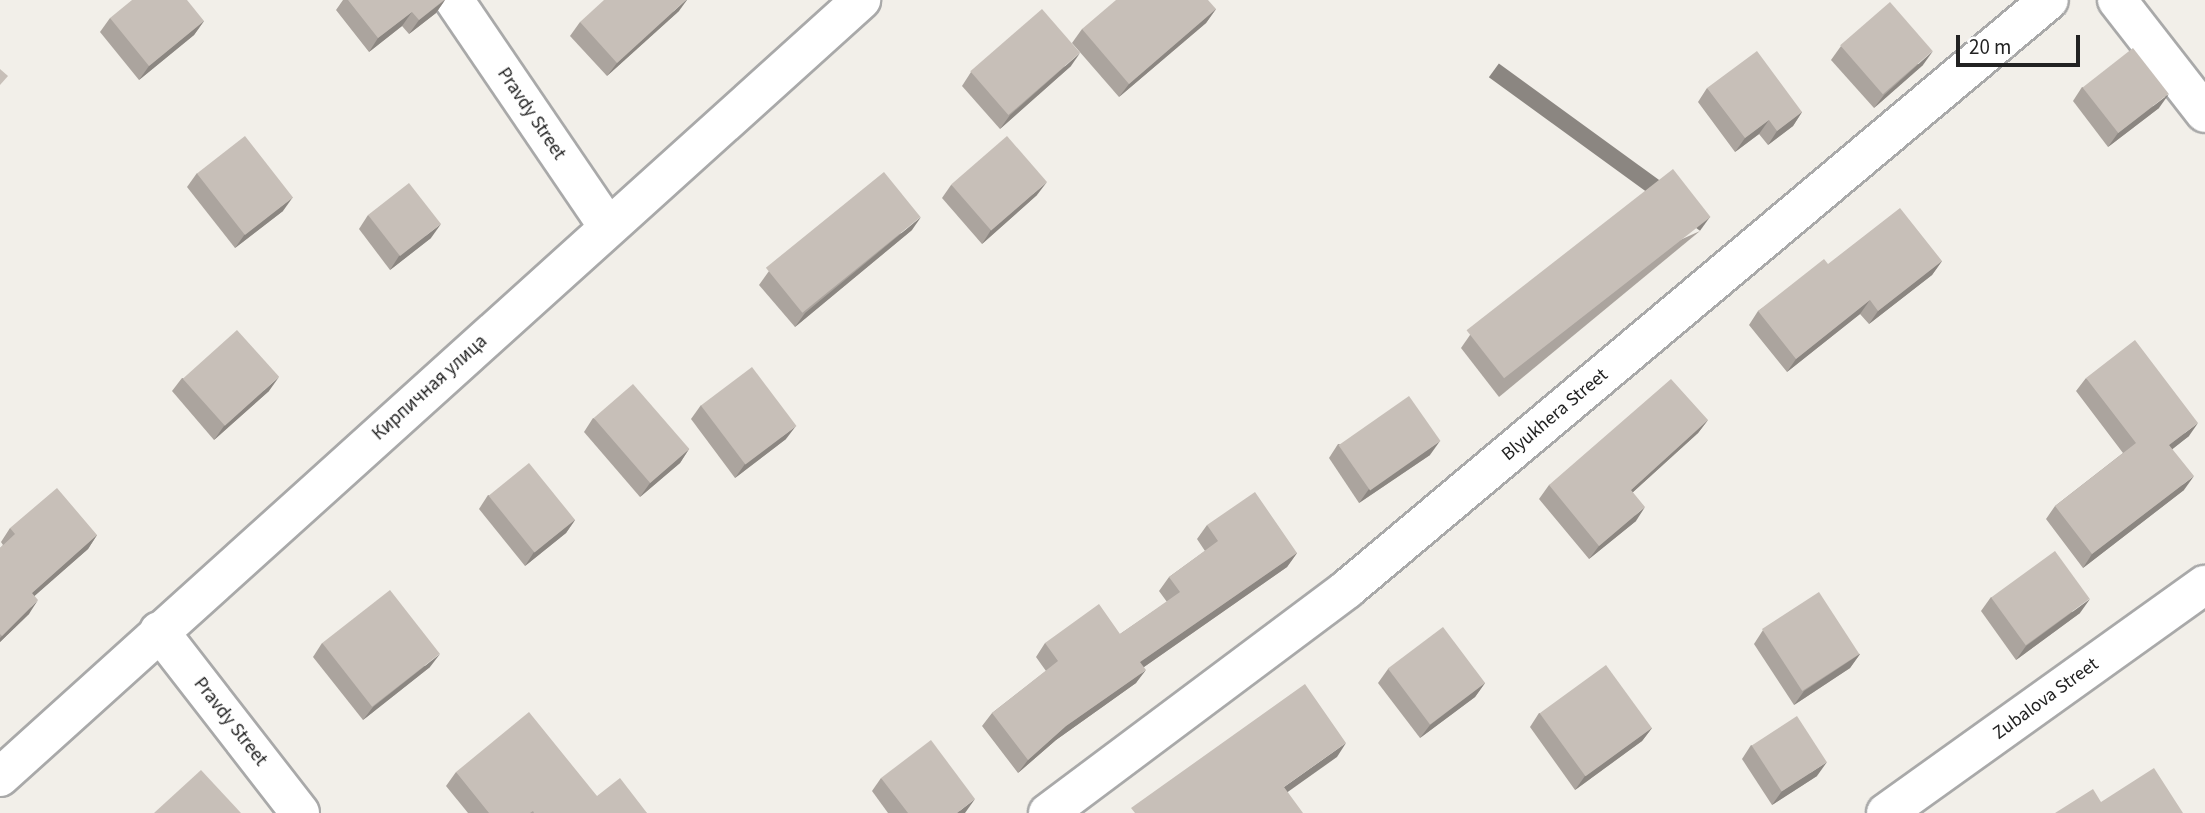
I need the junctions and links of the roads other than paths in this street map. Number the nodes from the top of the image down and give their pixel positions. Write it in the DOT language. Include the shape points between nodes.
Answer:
graph roads {
  1 [pos="454,0"];
  2 [pos="861,0"];
  3 [pos="2049,0"];
  4 [pos="2117,0"];
  5 [pos="2205,113"];
  6 [pos="608,228"];
  7 [pos="2205,585"];
  8 [pos="159,631"];
  9 [pos="0,777"];
  10 [pos="300,813"];
  11 [pos="1048,813"];
  12 [pos="1886,813"];
  1 -- 6 [label="street, Pravdy Street"];
  2 -- 6 [label="street, Кирпичная улица"];
  3 -- 11 [label="street, Blyukhera Street" via="1347,589"];
  4 -- 5 [label="street"];
  6 -- 8 [label="street, Кирпичная улица"];
  7 -- 12 [label="street, Zubalova Street"];
  8 -- 9 [label="street, Кирпичная улица"];
  8 -- 10 [label="street, Pravdy Street"];
}
